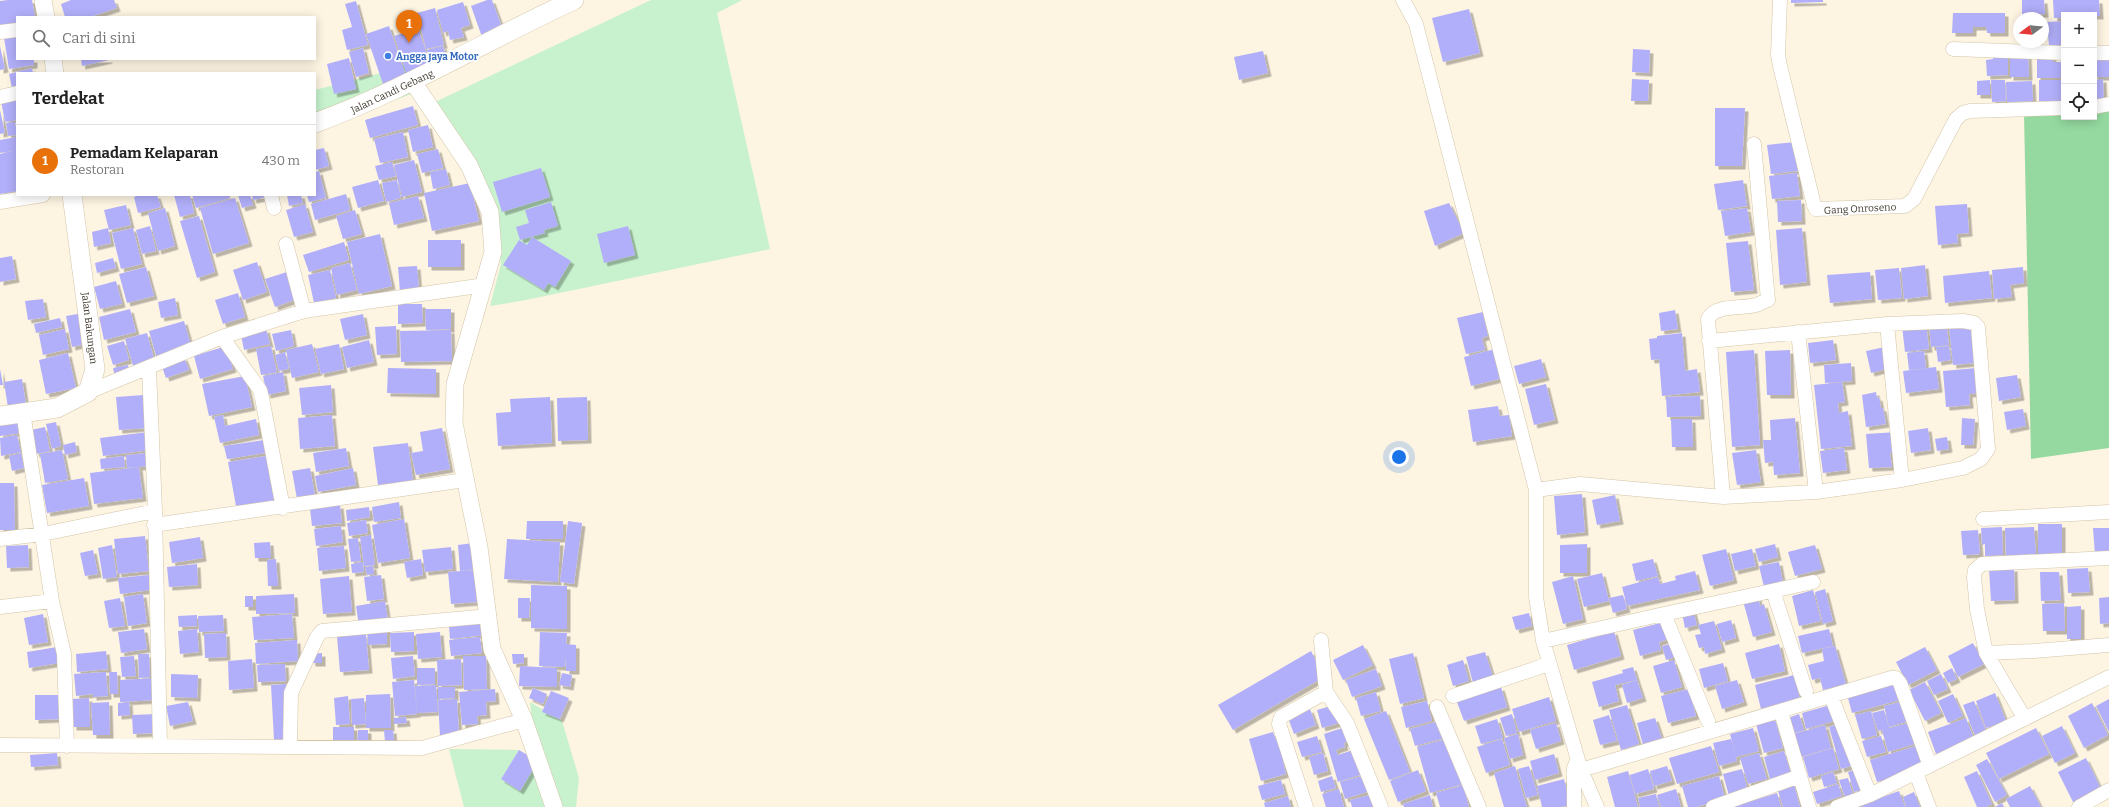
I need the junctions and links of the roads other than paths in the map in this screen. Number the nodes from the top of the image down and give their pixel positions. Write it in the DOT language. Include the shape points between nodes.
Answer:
graph roads {
  1 [pos="43,0"];
  2 [pos="574,0"];
  3 [pos="1403,0"];
  4 [pos="1780,0"];
  5 [pos="46,16"];
  6 [pos="16,30"];
  7 [pos="0,32"];
  8 [pos="1953,49"];
  9 [pos="2061,53"];
  10 [pos="2097,53"];
  11 [pos="2109,53"];
  12 [pos="53,60"];
  13 [pos="55,72"];
  14 [pos="413,82"];
  15 [pos="16,93"];
  16 [pos="0,97"];
  17 [pos="2109,104"];
  18 [pos="2097,106"];
  19 [pos="2061,108"];
  20 [pos="316,123"];
  21 [pos="1754,144"];
  22 [pos="37,196"];
  23 [pos="72,196"];
  24 [pos="0,202"];
  25 [pos="286,244"];
  26 [pos="484,285"];
  27 [pos="304,311"];
  28 [pos="1887,324"];
  29 [pos="1798,332"];
  30 [pos="222,337"];
  31 [pos="1709,341"];
  32 [pos="149,368"];
  33 [pos="88,392"];
  34 [pos="23,412"];
  35 [pos="0,416"];
  36 [pos="465,480"];
  37 [pos="1902,480"];
  38 [pos="1536,490"];
  39 [pos="1816,492"];
  40 [pos="1722,497"];
  41 [pos="283,508"];
  42 [pos="155,511"];
  43 [pos="2109,512"];
  44 [pos="1983,519"];
  45 [pos="154,525"];
  46 [pos="43,534"];
  47 [pos="0,539"];
  48 [pos="2109,558"];
  49 [pos="1813,582"];
  50 [pos="1773,591"];
  51 [pos="52,601"];
  52 [pos="0,607"];
  53 [pos="1664,614"];
  54 [pos="489,616"];
  55 [pos="1321,640"];
  56 [pos="1543,641"];
  57 [pos="2109,645"];
  58 [pos="1986,653"];
  59 [pos="1549,664"];
  60 [pos="2109,677"];
  61 [pos="1806,691"];
  62 [pos="1326,692"];
  63 [pos="1453,696"];
  64 [pos="1831,696"];
  65 [pos="1437,707"];
  66 [pos="1781,712"];
  67 [pos="2024,719"];
  68 [pos="524,720"];
  69 [pos="1708,722"];
  70 [pos="0,745"];
  71 [pos="67,746"];
  72 [pos="160,746"];
  73 [pos="290,747"];
  74 [pos="1579,765"];
  75 [pos="1930,766"];
  76 [pos="1916,772"];
  77 [pos="1800,776"];
  78 [pos="2109,790"];
  79 [pos="1870,795"];
  80 [pos="1844,806"];
  81 [pos="554,807"];
  82 [pos="1306,807"];
  83 [pos="1381,807"];
  84 [pos="1479,807"];
  85 [pos="1574,807"];
  86 [pos="1597,807"];
  87 [pos="1713,807"];
  88 [pos="1809,807"];
  89 [pos="1929,807"];
  90 [pos="2079,807"];
  1 -- 5 [label="street"];
  2 -- 14 [label="main road, Jalan Candi Gebang"];
  3 -- 38 [label="street" via="1418,32"];
  4 -- 19 [label="street, Gang Onroseno" via="1778,55 1816,209 1910,204 1956,119 1963,113"];
  6 -- 7 [label="street"];
  8 -- 9 [label="street"];
  10 -- 11 [label="street"];
  12 -- 13 [label="street"];
  14 -- 20 [label="main road, Jalan Candi Gebang"];
  14 -- 26 [label="street" via="469,165 490,212 493,252"];
  15 -- 16 [label="street"];
  17 -- 18 [label="street"];
  21 -- 31 [label="street" via="1768,300 1757,305 1711,314 1708,319"];
  22 -- 24 [label="street"];
  23 -- 33 [label="main road, Jalan Bakungan" via="95,369"];
  25 -- 27 [label="street"];
  26 -- 27 [label="street"];
  26 -- 36 [label="street" via="455,384 454,423"];
  27 -- 30 [label="street"];
  28 -- 29 [label="street"];
  28 -- 37 [label="street"];
  28 -- 37 [label="street" via="1963,321 1974,323 1978,327 1988,449 1981,459 1963,468"];
  29 -- 31 [label="street"];
  29 -- 39 [label="street"];
  30 -- 32 [label="street"];
  30 -- 41 [label="street" via="260,390"];
  31 -- 40 [label="street"];
  32 -- 33 [label="street"];
  32 -- 42 [label="street"];
  33 -- 34 [label="main road" via="57,408"];
  34 -- 35 [label="main road"];
  34 -- 46 [label="street"];
  36 -- 41 [label="street"];
  36 -- 54 [label="street" via="479,547"];
  37 -- 39 [label="street"];
  38 -- 40 [label="street" via="1580,484"];
  38 -- 56 [label="street" via="1536,597"];
  39 -- 40 [label="street"];
  41 -- 45 [label="street"];
  42 -- 45 [label="street"];
  42 -- 46 [label="street"];
  43 -- 44 [label="street"];
  45 -- 72 [label="street"];
  46 -- 47 [label="street"];
  46 -- 51 [label="street"];
  48 -- 58 [label="street" via="1978,566 1974,577 1977,609"];
  49 -- 50 [label="street"];
  50 -- 53 [label="street"];
  50 -- 61 [label="street"];
  51 -- 52 [label="street"];
  51 -- 71 [label="street" via="64,654"];
  53 -- 56 [label="street"];
  53 -- 69 [label="street"];
  54 -- 68 [label="street" via="492,649"];
  54 -- 73 [label="street" via="322,631 291,693"];
  55 -- 62 [label="street"];
  56 -- 59 [label="street"];
  57 -- 58 [label="street"];
  58 -- 67 [label="street"];
  59 -- 63 [label="street"];
  59 -- 74 [label="street"];
  60 -- 67 [label="street"];
  62 -- 82 [label="street" via="1281,717 1279,724"];
  62 -- 83 [label="street" via="1347,723"];
  64 -- 66 [label="street"];
  64 -- 75 [label="street" via="1896,678"];
  64 -- 79 [label="street"];
  65 -- 84 [label="street"];
  66 -- 74 [label="street"];
  66 -- 77 [label="street"];
  67 -- 75 [label="street"];
  68 -- 73 [label="street" via="422,748"];
  68 -- 81 [label="street"];
  70 -- 71 [label="street"];
  71 -- 72 [label="street"];
  72 -- 73 [label="street"];
  74 -- 85 [label="street" via="1574,768"];
  74 -- 86 [label="street"];
  75 -- 76 [label="street"];
  76 -- 79 [label="street"];
  76 -- 89 [label="street"];
  77 -- 87 [label="street"];
  77 -- 88 [label="street"];
  78 -- 90 [label="street"];
  79 -- 80 [label="street"];
}
